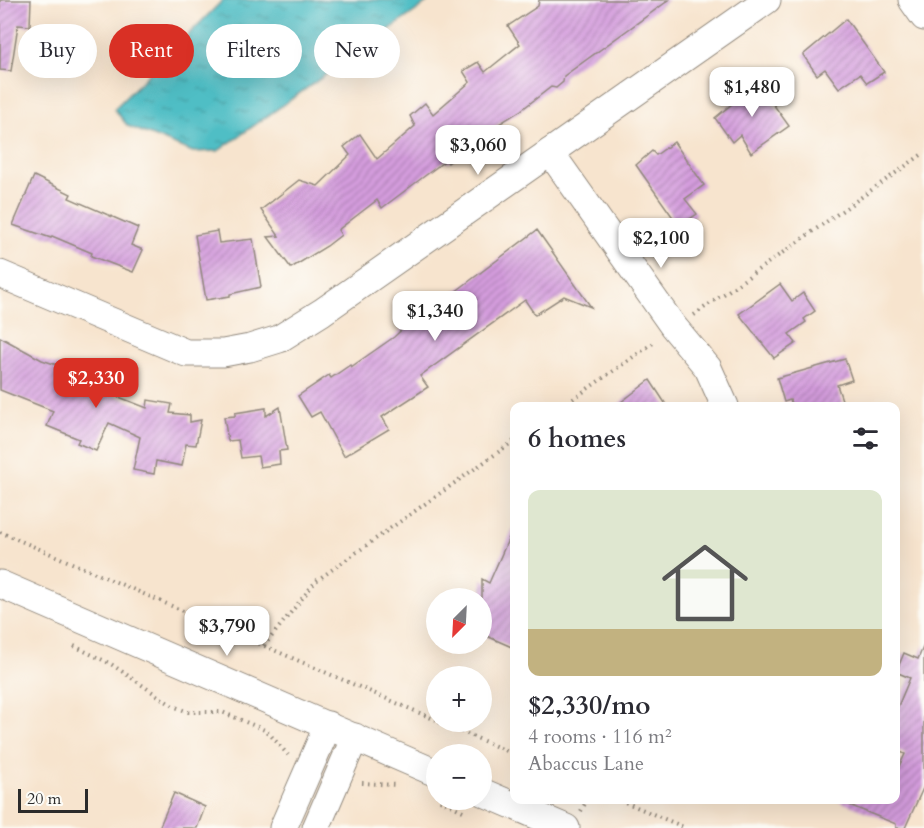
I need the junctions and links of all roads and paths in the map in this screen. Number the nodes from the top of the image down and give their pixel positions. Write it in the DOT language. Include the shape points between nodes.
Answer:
graph roads {
  1 [pos="767,0"];
  2 [pos="912,0"];
  3 [pos="924,17"];
  4 [pos="550,152"];
  5 [pos="924,153"];
  6 [pos="0,274"];
  7 [pos="675,328"];
  8 [pos="569,402"];
  9 [pos="723,402"];
  10 [pos="510,444"];
  11 [pos="0,532"];
  12 [pos="0,584"];
  13 [pos="69,643"];
  14 [pos="264,646"];
  15 [pos="426,716"];
  16 [pos="328,725"];
  17 [pos="463,732"];
  18 [pos="354,737"];
  19 [pos="510,752"];
  20 [pos="310,768"];
  21 [pos="426,769"];
  22 [pos="337,778"];
  23 [pos="401,786"];
  24 [pos="492,796"];
  25 [pos="629,804"];
  26 [pos="282,828"];
  27 [pos="316,828"];
  28 [pos="566,828"];
  29 [pos="686,828"];
  1 -- 4 [label="street"];
  2 -- 3 [label="street"];
  4 -- 6 [label="street" via="279,339 223,353 186,353"];
  4 -- 7 [label="street"];
  5 -- 7 [label="path"];
  7 -- 8 [label="path"];
  7 -- 9 [label="street" via="708,368"];
  10 -- 14 [label="path" via="316,581"];
  11 -- 14 [label="path"];
  12 -- 16 [label="street"];
  13 -- 20 [label="path" via="111,664 173,706 188,712 222,712 267,730 288,755"];
  14 -- 15 [label="path"];
  16 -- 18 [label="street"];
  16 -- 20 [label="street"];
  17 -- 19 [label="path"];
  18 -- 21 [label="street"];
  18 -- 22 [label="street"];
  20 -- 26 [label="street"];
  22 -- 23 [label="path"];
  22 -- 27 [label="street"];
  24 -- 28 [label="street"];
  25 -- 29 [label="path"];
}
